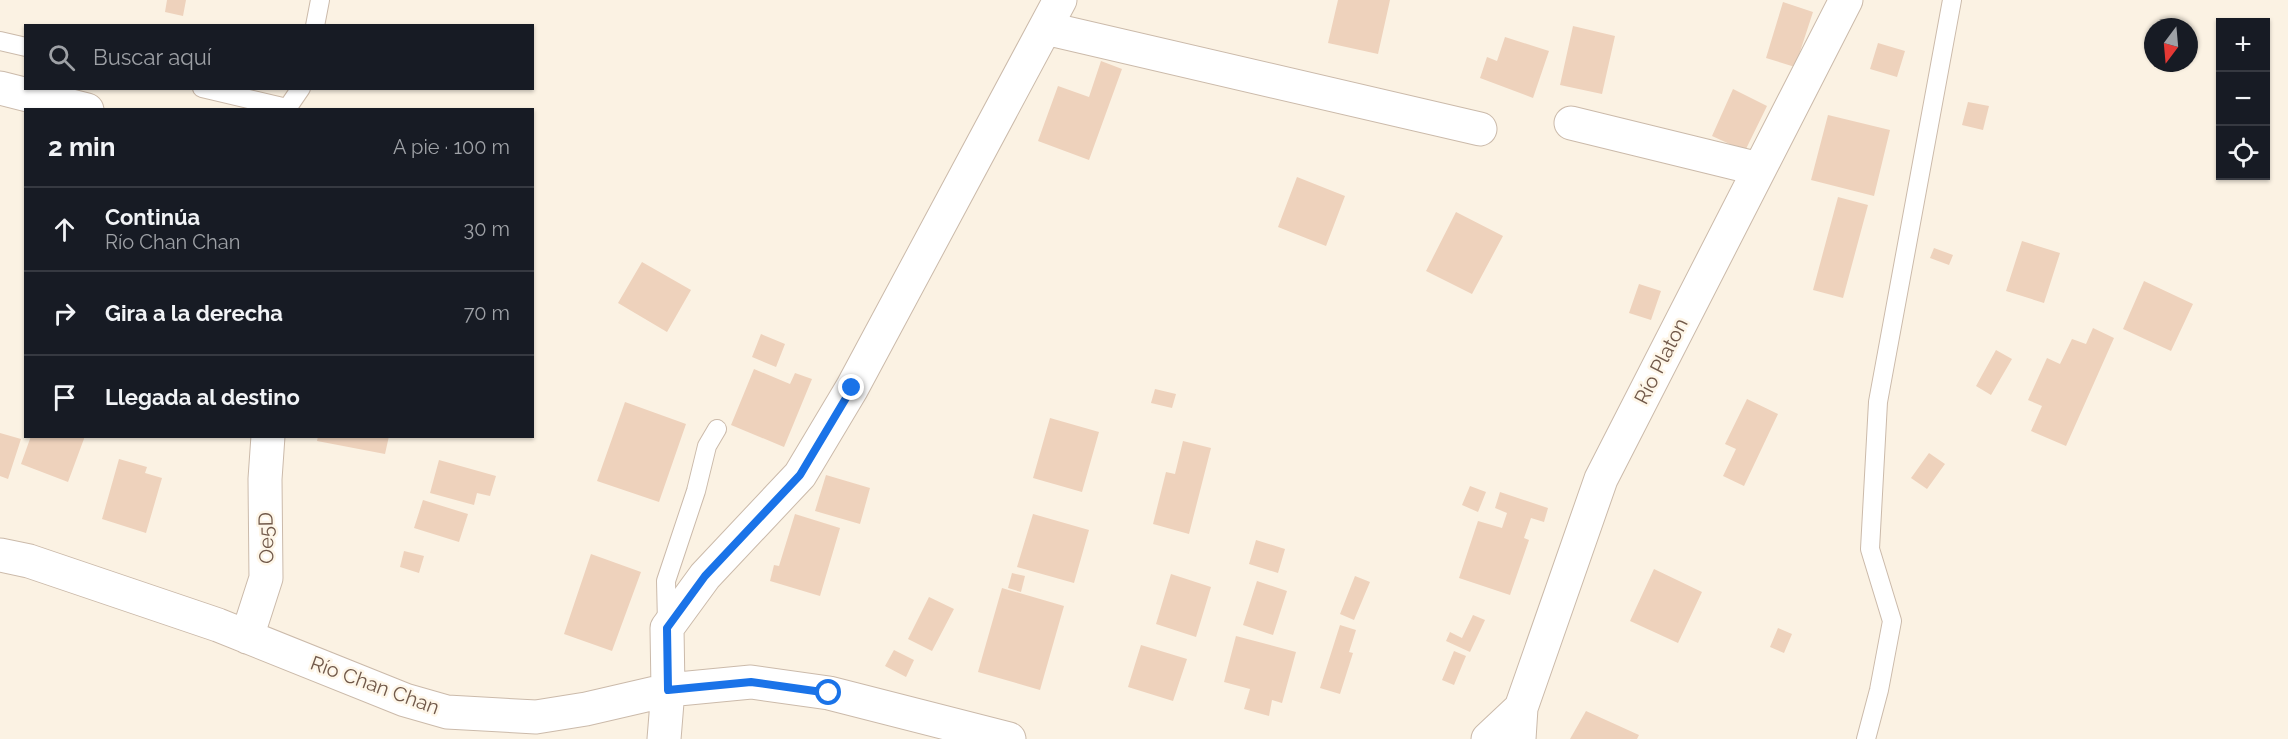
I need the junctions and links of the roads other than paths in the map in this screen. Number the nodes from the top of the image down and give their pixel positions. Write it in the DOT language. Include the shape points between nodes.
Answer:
graph roads {
  1 [pos="320,0"];
  2 [pos="1846,0"];
  3 [pos="1952,0"];
  4 [pos="1053,14"];
  5 [pos="315,24"];
  6 [pos="0,41"];
  7 [pos="24,47"];
  8 [pos="0,88"];
  9 [pos="210,90"];
  10 [pos="300,90"];
  11 [pos="79,108"];
  12 [pos="283,108"];
  13 [pos="288,108"];
  14 [pos="1571,123"];
  15 [pos="1480,129"];
  16 [pos="1759,169"];
  17 [pos="717,429"];
  18 [pos="268,438"];
  19 [pos="0,555"];
  20 [pos="667,628"];
  21 [pos="247,637"];
  22 [pos="668,690"];
  23 [pos="1520,724"];
  24 [pos="664,739"];
  25 [pos="1009,739"];
  26 [pos="1488,739"];
  27 [pos="1866,739"];
  1 -- 5 [label="lane"];
  2 -- 16 [label="street, Río Platon"];
  3 -- 27 [label="lane" via="1878,402 1870,549 1892,621"];
  4 -- 15 [label="street"];
  4 -- 20 [label="street" via="852,388 800,475 705,576"];
  6 -- 7 [label="lane"];
  8 -- 11 [label="street"];
  9 -- 12 [label="lane"];
  10 -- 13 [label="lane"];
  14 -- 16 [label="street"];
  16 -- 23 [label="street, Río Platon" via="1601,479"];
  17 -- 20 [label="lane" via="707,446 666,581"];
  18 -- 21 [label="street, Oe5D" via="266,578"];
  19 -- 21 [label="street, Río Chan Chan" via="29,561"];
  20 -- 22 [label="street"];
  21 -- 22 [label="street, Río Chan Chan" via="405,700 447,712 536,717"];
  22 -- 24 [label="street"];
  22 -- 25 [label="street, Río Chan Chan" via="751,682 829,693"];
  23 -- 26 [label="street"];
}
